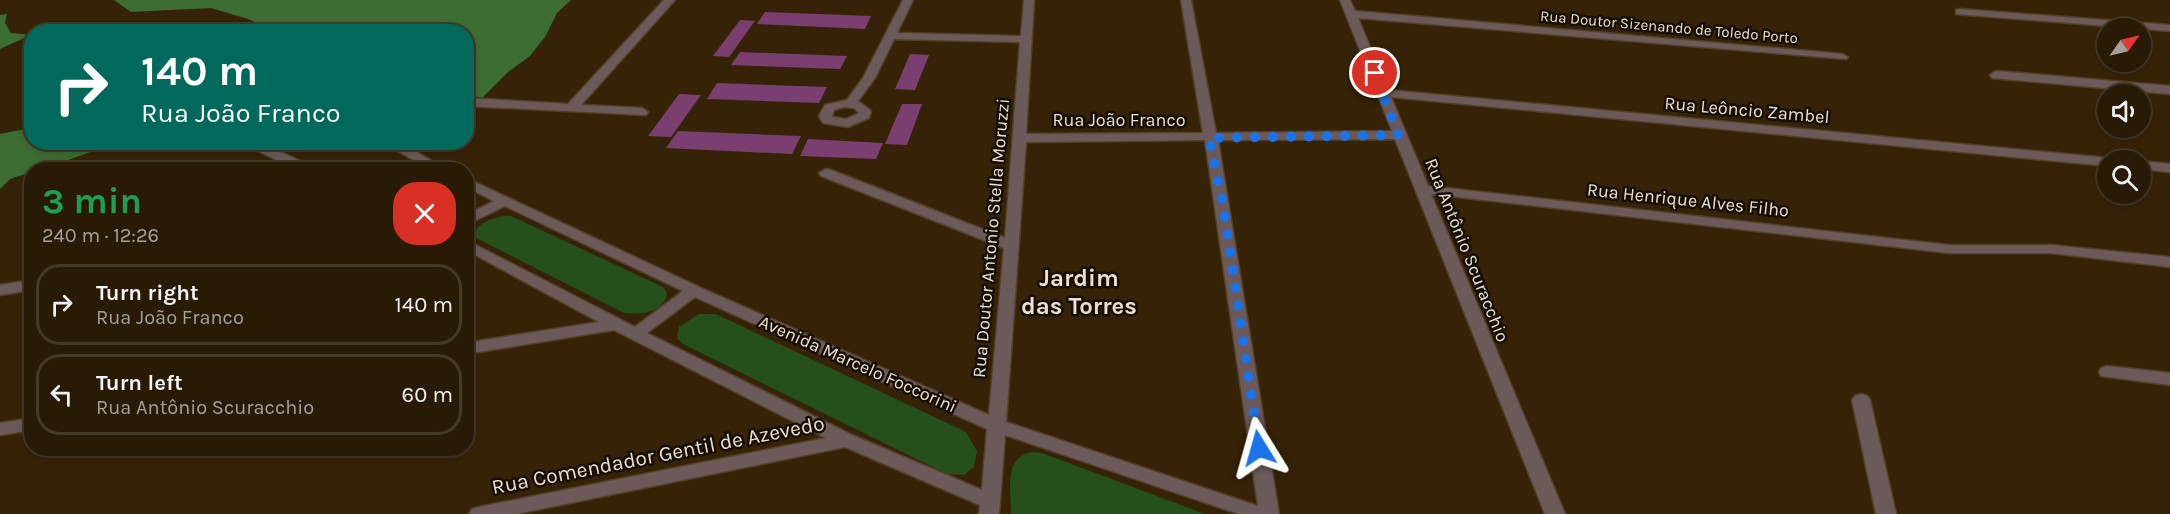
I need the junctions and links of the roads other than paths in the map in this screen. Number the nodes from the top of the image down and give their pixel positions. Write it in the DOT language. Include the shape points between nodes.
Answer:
graph roads {
  1 [pos="670,0"];
  2 [pos="908,0"];
  3 [pos="1029,0"];
  4 [pos="1186,0"];
  5 [pos="1348,7"];
  6 [pos="1960,12"];
  7 [pos="2170,28"];
  8 [pos="892,33"];
  9 [pos="1025,35"];
  10 [pos="1842,57"];
  11 [pos="1996,75"];
  12 [pos="2170,90"];
  13 [pos="1383,93"];
  14 [pos="474,102"];
  15 [pos="851,103"];
  16 [pos="571,108"];
  17 [pos="642,112"];
  18 [pos="1398,135"];
  19 [pos="1020,138"];
  20 [pos="1209,138"];
  21 [pos="267,150"];
  22 [pos="403,150"];
  23 [pos="2097,161"];
  24 [pos="292,162"];
  25 [pos="427,162"];
  26 [pos="2151,166"];
  27 [pos="2170,168"];
  28 [pos="826,173"];
  29 [pos="474,186"];
  30 [pos="1421,189"];
  31 [pos="504,201"];
  32 [pos="474,217"];
  33 [pos="1012,246"];
  34 [pos="474,248"];
  35 [pos="2170,262"];
  36 [pos="24,286"];
  37 [pos="0,290"];
  38 [pos="694,290"];
  39 [pos="615,324"];
  40 [pos="637,333"];
  41 [pos="474,348"];
  42 [pos="2107,372"];
  43 [pos="2170,380"];
  44 [pos="1861,400"];
  45 [pos="24,425"];
  46 [pos="995,425"];
  47 [pos="0,429"];
  48 [pos="846,440"];
  49 [pos="989,508"];
  50 [pos="479,514"];
  51 [pos="1261,514"];
  52 [pos="1269,514"];
  53 [pos="1555,514"];
  54 [pos="1886,514"];
  1 -- 16 [label="street"];
  2 -- 8 [label="street"];
  3 -- 9 [label="street, Rua Doutor Antonio Stella Moruzzi"];
  4 -- 20 [label="street"];
  5 -- 10 [label="street, Rua Doutor Sizenando de Toledo Porto"];
  5 -- 13 [label="street, Rua Antônio Scuracchio"];
  6 -- 7 [label="street"];
  8 -- 9 [label="street"];
  8 -- 15 [label="street"];
  9 -- 19 [label="street, Rua Doutor Antonio Stella Moruzzi"];
  11 -- 12 [label="street"];
  13 -- 18 [label="street, Rua Antônio Scuracchio"];
  13 -- 23 [label="street, Rua Leôncio Zambel"];
  14 -- 16 [label="street"];
  16 -- 17 [label="street"];
  18 -- 20 [label="street, Rua João Franco"];
  18 -- 30 [label="street, Rua Antônio Scuracchio"];
  19 -- 20 [label="street, Rua João Franco"];
  19 -- 33 [label="street, Rua Doutor Antonio Stella Moruzzi"];
  20 -- 52 [label="street" via="1223,205"];
  21 -- 24 [label="street"];
  22 -- 25 [label="street"];
  26 -- 27 [label="street"];
  28 -- 33 [label="street"];
  29 -- 31 [label="street, Avenida Marcelo Foccorini"];
  30 -- 35 [label="street, Rua Henrique Alves Filho" via="1949,249 2051,249"];
  30 -- 53 [label="street, Rua Antônio Scuracchio"];
  31 -- 32 [label="street"];
  31 -- 38 [label="street, Avenida Marcelo Foccorini"];
  33 -- 46 [label="street, Rua Doutor Antonio Stella Moruzzi"];
  34 -- 39 [label="street"];
  36 -- 37 [label="street"];
  38 -- 40 [label="street"];
  38 -- 46 [label="street, Avenida Marcelo Foccorini"];
  39 -- 40 [label="street"];
  39 -- 41 [label="street"];
  40 -- 48 [label="street"];
  42 -- 43 [label="street"];
  44 -- 54 [label="street"];
  45 -- 47 [label="street"];
  46 -- 49 [label="street, Rua Doutor Antonio Stella Moruzzi"];
  46 -- 51 [label="street, Avenida Marcelo Foccorini"];
  48 -- 49 [label="street"];
  48 -- 50 [label="street, Rua Comendador Gentil de Azevedo"];
}
